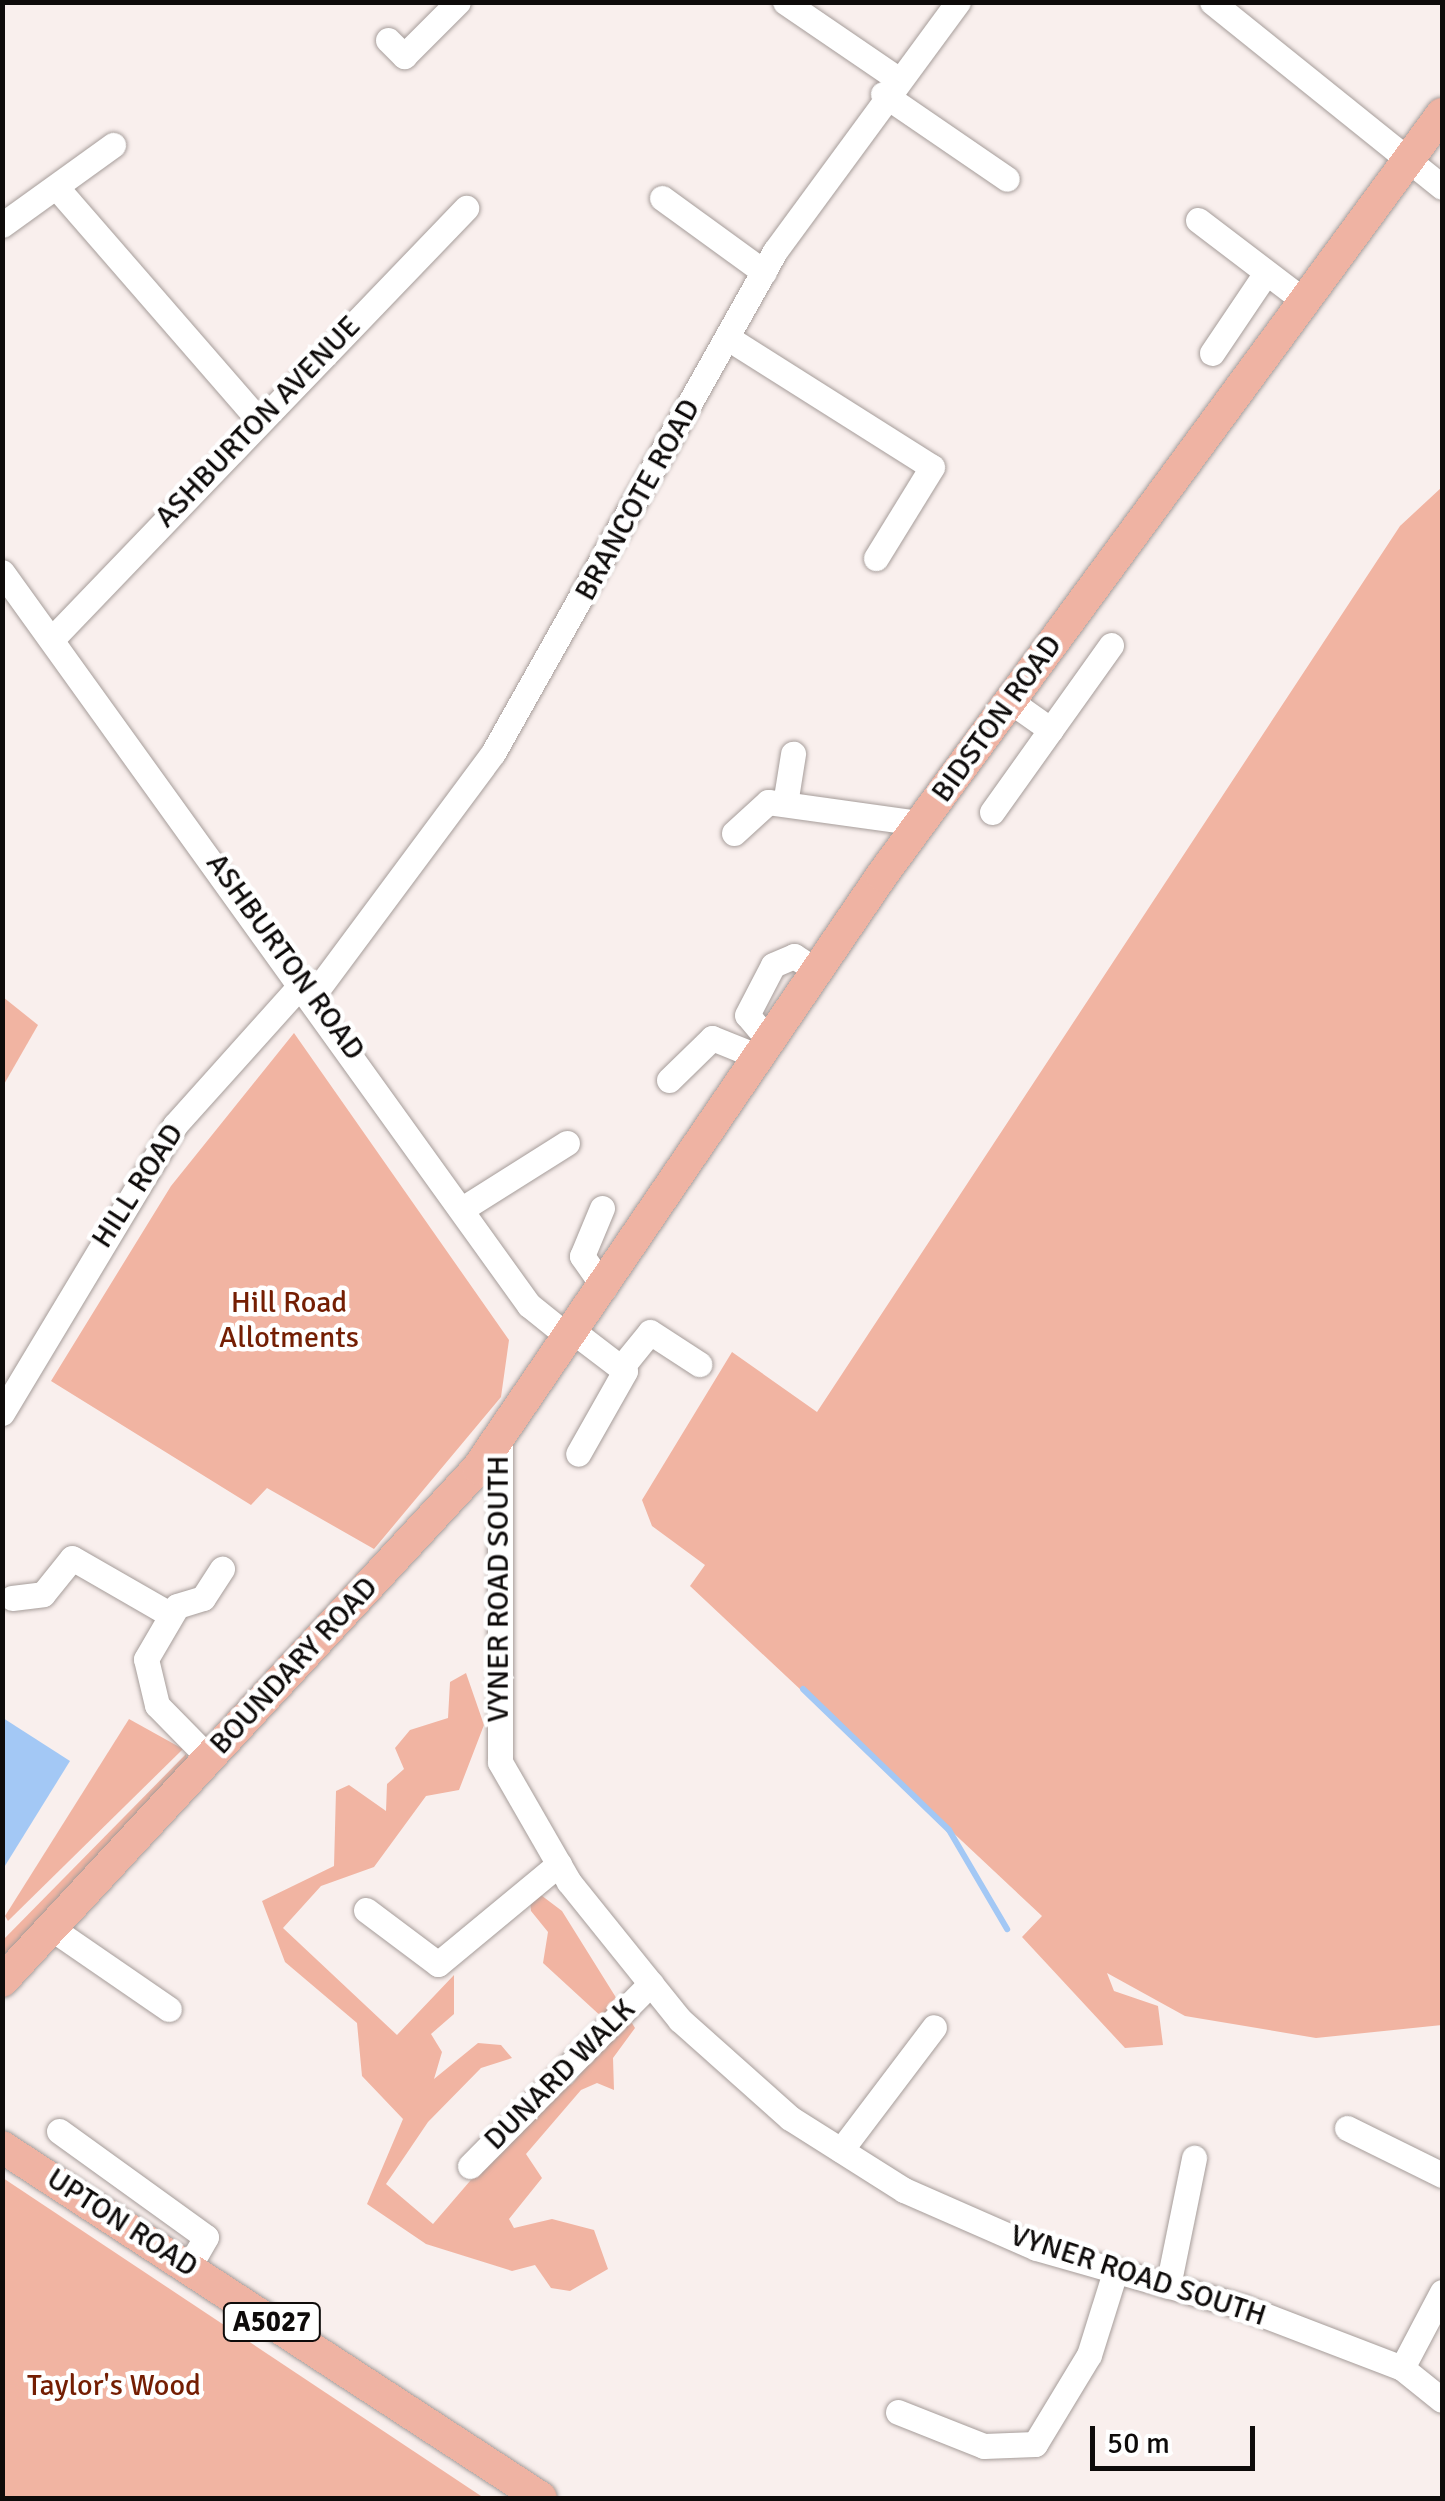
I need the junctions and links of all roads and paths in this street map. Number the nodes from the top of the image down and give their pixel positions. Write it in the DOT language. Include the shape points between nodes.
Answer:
graph roads {
  1 [pos="458,2"];
  2 [pos="785,2"];
  3 [pos="958,2"];
  4 [pos="1212,2"];
  5 [pos="388,40"];
  6 [pos="889,86"];
  7 [pos="1442,114"];
  8 [pos="113,145"];
  9 [pos="1408,156"];
  10 [pos="1007,179"];
  11 [pos="1442,187"];
  12 [pos="58,188"];
  13 [pos="662,198"];
  14 [pos="466,208"];
  15 [pos="1198,220"];
  16 [pos="2,226"];
  17 [pos="764,272"];
  18 [pos="1266,273"];
  19 [pos="1303,300"];
  20 [pos="728,338"];
  21 [pos="1212,353"];
  22 [pos="258,418"];
  23 [pos="876,558"];
  24 [pos="2,572"];
  25 [pos="52,639"];
  26 [pos="1111,645"];
  27 [pos="1010,701"];
  28 [pos="1051,730"];
  29 [pos="793,754"];
  30 [pos="786,804"];
  31 [pos="992,812"];
  32 [pos="920,823"];
  33 [pos="734,833"];
  34 [pos="309,987"];
  35 [pos="765,1049"];
  36 [pos="669,1080"];
  37 [pos="567,1143"];
  38 [pos="602,1208"];
  39 [pos="462,1209"];
  40 [pos="604,1288"];
  41 [pos="572,1335"];
  42 [pos="624,1364"];
  43 [pos="699,1364"];
  44 [pos="2,1413"];
  45 [pos="500,1437"];
  46 [pos="578,1454"];
  47 [pos="222,1569"];
  48 [pos="12,1598"];
  49 [pos="171,1616"];
  50 [pos="209,1758"];
  51 [pos="558,1864"];
  52 [pos="366,1910"];
  53 [pos="52,1928"];
  54 [pos="2,1981"];
  55 [pos="651,1984"];
  56 [pos="169,2009"];
  57 [pos="934,2028"];
  58 [pos="1347,2128"];
  59 [pos="60,2131"];
  60 [pos="847,2142"];
  61 [pos="2,2147"];
  62 [pos="1194,2158"];
  63 [pos="470,2166"];
  64 [pos="1442,2175"];
  65 [pos="189,2266"];
  66 [pos="1116,2272"];
  67 [pos="1168,2286"];
  68 [pos="1442,2292"];
  69 [pos="1402,2368"];
  70 [pos="1442,2400"];
  71 [pos="898,2412"];
  72 [pos="541,2498"];
  1 -- 5 [label="street" via="404,56"];
  2 -- 6 [label="street"];
  3 -- 6 [label="street, BRANCOTE ROAD"];
  4 -- 9 [label="street"];
  6 -- 10 [label="street"];
  6 -- 17 [label="street, BRANCOTE ROAD"];
  7 -- 9 [label="main road, BIDSTON ROAD"];
  8 -- 12 [label="street"];
  9 -- 11 [label="street"];
  9 -- 19 [label="main road, BIDSTON ROAD"];
  12 -- 16 [label="street"];
  12 -- 22 [label="street"];
  13 -- 17 [label="street"];
  14 -- 22 [label="street, ASHBURTON AVENUE"];
  15 -- 18 [label="street"];
  17 -- 20 [label="street, BRANCOTE ROAD"];
  18 -- 19 [label="street"];
  18 -- 21 [label="street"];
  19 -- 27 [label="main road, BIDSTON ROAD"];
  20 -- 23 [label="street" via="932,467"];
  20 -- 34 [label="street, BRANCOTE ROAD" via="492,754"];
  22 -- 25 [label="street, ASHBURTON AVENUE"];
  24 -- 25 [label="street, ASHBURTON ROAD"];
  25 -- 34 [label="street, ASHBURTON ROAD"];
  26 -- 28 [label="street"];
  27 -- 28 [label="street"];
  27 -- 32 [label="main road, BIDSTON ROAD"];
  28 -- 31 [label="street"];
  29 -- 30 [label="street"];
  30 -- 32 [label="street"];
  30 -- 33 [label="street" via="756,807"];
  32 -- 35 [label="main road, BIDSTON ROAD"];
  34 -- 39 [label="street, ASHBURTON ROAD"];
  34 -- 44 [label="street, HILL ROAD" via="175,1125"];
  35 -- 36 [label="street" via="712,1038"];
  35 -- 40 [label="main road, BIDSTON ROAD"];
  37 -- 39 [label="street"];
  38 -- 40 [label="street" via="582,1256"];
  39 -- 41 [label="street, ASHBURTON ROAD" via="529,1304"];
  40 -- 41 [label="main road, BIDSTON ROAD"];
  41 -- 42 [label="street, ASHBURTON ROAD"];
  41 -- 45 [label="main road, BOUNDARY ROAD"];
  42 -- 43 [label="street" via="650,1332"];
  42 -- 46 [label="street"];
  45 -- 50 [label="main road, BOUNDARY ROAD"];
  45 -- 51 [label="street, VYNER ROAD SOUTH" via="500,1762"];
  47 -- 49 [label="street" via="209,1593"];
  48 -- 49 [label="street" via="43,1594 72,1558"];
  49 -- 50 [label="street" via="146,1659 151,1694"];
  50 -- 53 [label="main road, BOUNDARY ROAD"];
  51 -- 52 [label="street" via="438,1964"];
  51 -- 55 [label="street, VYNER ROAD SOUTH"];
  53 -- 54 [label="main road, BOUNDARY ROAD"];
  53 -- 56 [label="street"];
  55 -- 60 [label="street, VYNER ROAD SOUTH" via="790,2118"];
  55 -- 63 [label="street, DUNARD WALK"];
  57 -- 60 [label="street"];
  58 -- 64 [label="street"];
  59 -- 65 [label="street" via="206,2237"];
  60 -- 66 [label="street, VYNER ROAD SOUTH" via="970,2219"];
  61 -- 65 [label="main road, UPTON ROAD / A5027"];
  62 -- 67 [label="street"];
  65 -- 72 [label="main road, UPTON ROAD / A5027"];
  66 -- 67 [label="street, VYNER ROAD SOUTH"];
  66 -- 71 [label="street" via="1089,2355 1035,2444 984,2446"];
  67 -- 69 [label="street, VYNER ROAD SOUTH"];
  68 -- 69 [label="street"];
  69 -- 70 [label="street, VYNER ROAD SOUTH"];
}
